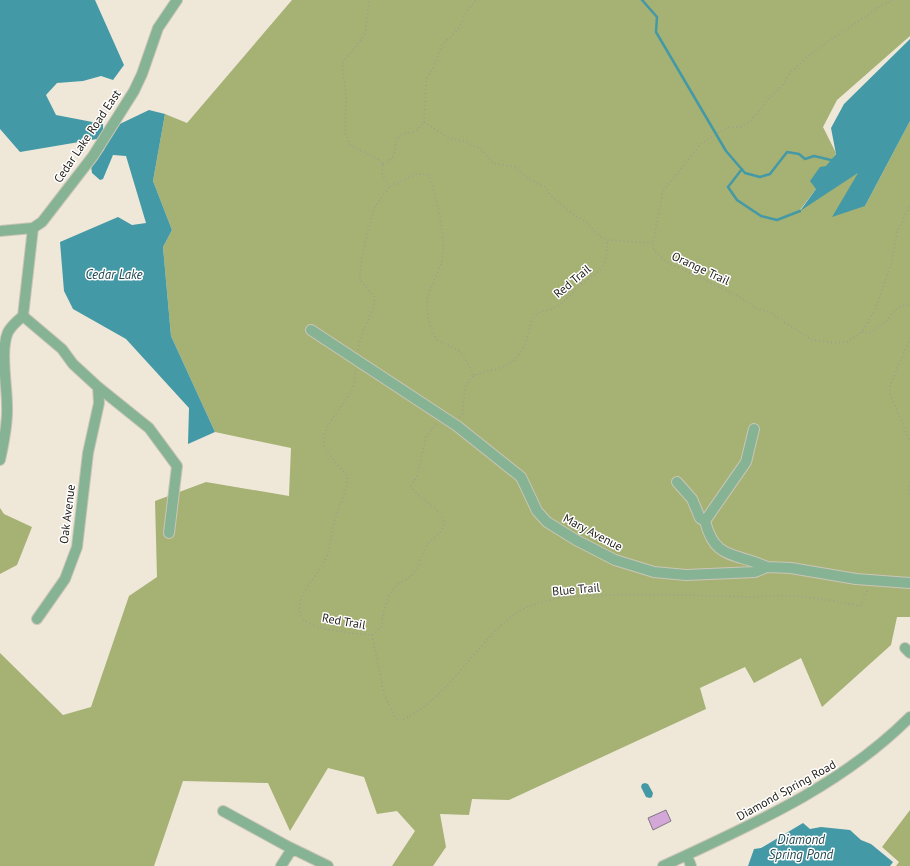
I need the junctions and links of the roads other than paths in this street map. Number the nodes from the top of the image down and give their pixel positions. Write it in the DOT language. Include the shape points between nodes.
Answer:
graph roads {
  1 [pos="177,0"];
  2 [pos="33,228"];
  3 [pos="0,232"];
  4 [pos="23,313"];
  5 [pos="311,330"];
  6 [pos="98,387"];
  7 [pos="754,429"];
  8 [pos="0,460"];
  9 [pos="677,482"];
  10 [pos="705,521"];
  11 [pos="169,533"];
  12 [pos="767,567"];
  13 [pos="910,583"];
  14 [pos="37,619"];
  15 [pos="910,717"];
  16 [pos="223,811"];
  17 [pos="292,849"];
  18 [pos="686,855"];
  19 [pos="281,866"];
  20 [pos="328,866"];
  21 [pos="663,866"];
  22 [pos="691,866"];
  1 -- 2 [label="street, Cedar Lake Road East" via="158,28 134,91 100,145 42,222"];
  2 -- 3 [label="street"];
  2 -- 4 [label="street"];
  4 -- 6 [label="street"];
  4 -- 8 [label="street" via="7,334 5,344 7,405"];
  5 -- 12 [label="street, Mary Avenue" via="450,421 521,477 537,511 547,522 576,540 616,560 654,572 686,575 755,572"];
  6 -- 11 [label="street" via="149,428 177,466"];
  6 -- 14 [label="street, Oak Avenue" via="99,403 89,449 77,546 65,579"];
  7 -- 10 [label="street" via="746,462"];
  9 -- 10 [label="street" via="688,494 700,518"];
  10 -- 12 [label="street" via="708,534 716,547"];
  12 -- 13 [label="street, Mary Avenue"];
  15 -- 18 [label="street, Diamond Spring Road" via="864,758 815,791"];
  16 -- 17 [label="street"];
  17 -- 19 [label="street"];
  17 -- 20 [label="street"];
  18 -- 21 [label="street, Diamond Spring Road"];
  18 -- 22 [label="street"];
}
